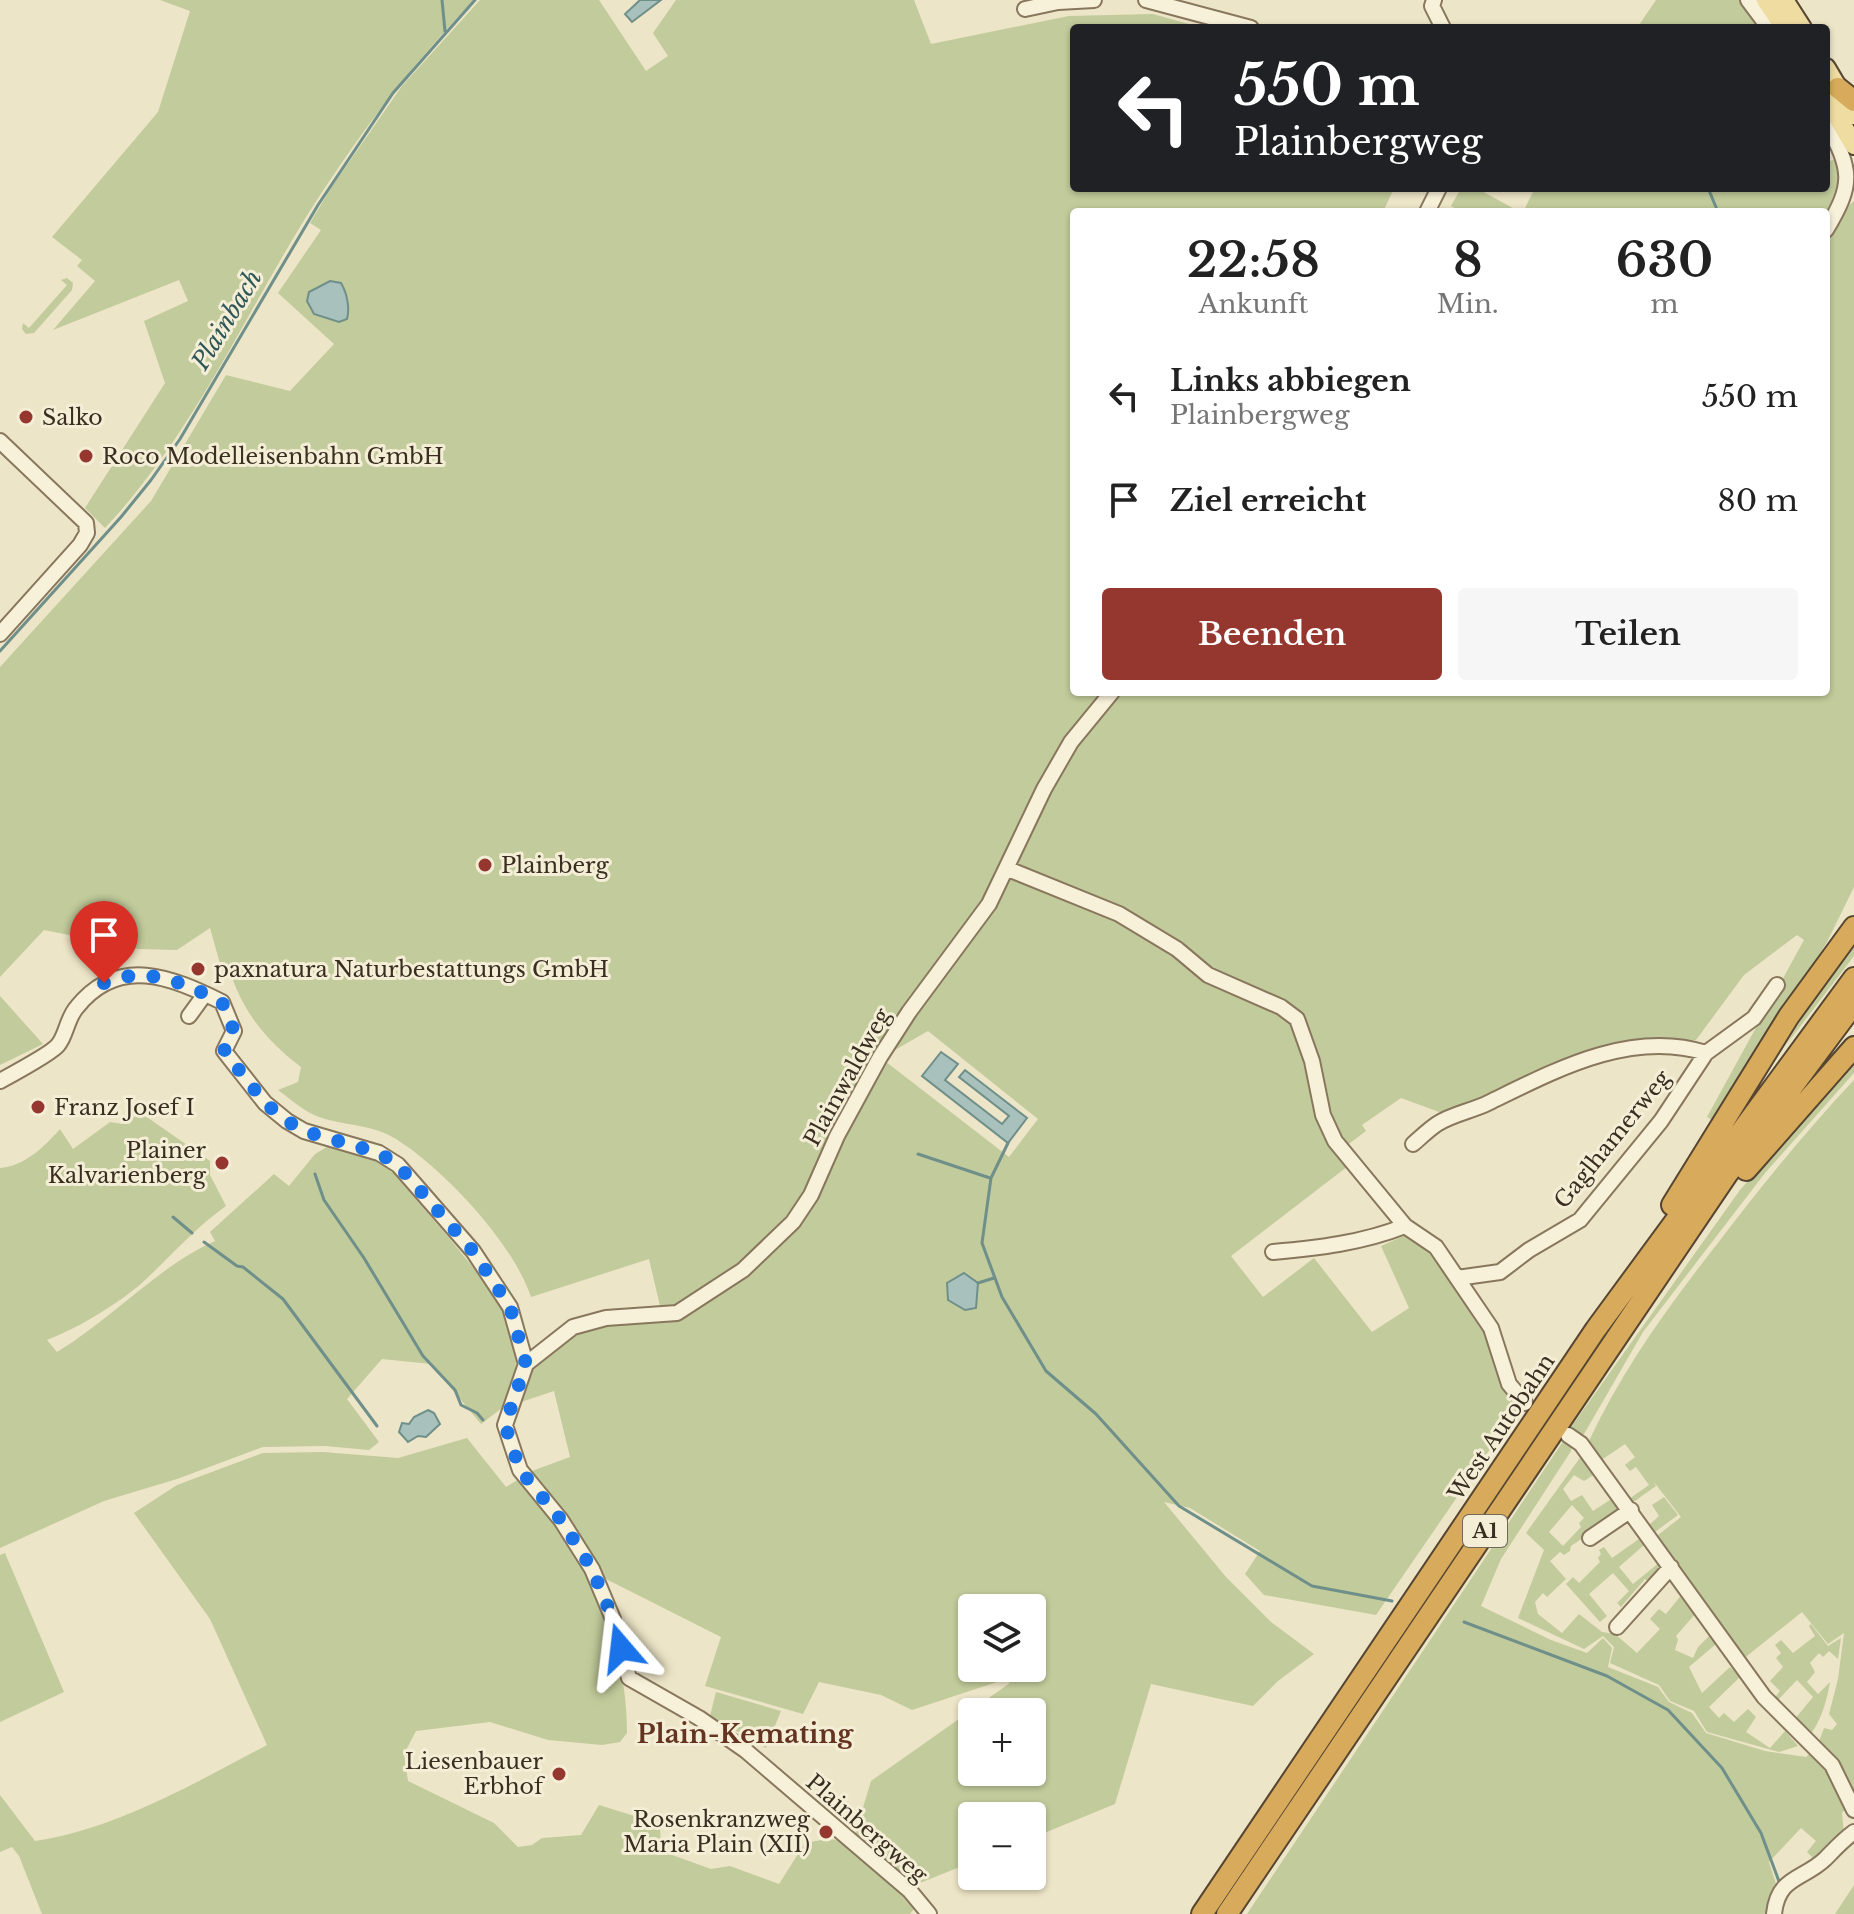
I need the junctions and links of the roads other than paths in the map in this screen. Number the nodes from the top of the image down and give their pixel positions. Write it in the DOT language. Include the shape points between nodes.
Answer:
graph roads {
  1 [pos="1094,0"];
  2 [pos="1146,0"];
  3 [pos="1748,0"];
  4 [pos="1766,0"];
  5 [pos="1784,0"];
  6 [pos="1431,2"];
  7 [pos="1025,9"];
  8 [pos="1236,24"];
  9 [pos="1441,24"];
  10 [pos="1766,24"];
  11 [pos="1782,24"];
  12 [pos="1799,24"];
  13 [pos="1830,76"];
  14 [pos="1839,95"];
  15 [pos="1854,115"];
  16 [pos="1830,130"];
  17 [pos="1854,145"];
  18 [pos="1830,225"];
  19 [pos="0,441"];
  20 [pos="0,634"];
  21 [pos="1109,696"];
  22 [pos="1008,869"];
  23 [pos="1854,927"];
  24 [pos="1854,978"];
  25 [pos="1777,985"];
  26 [pos="205,994"];
  27 [pos="1854,1004"];
  28 [pos="189,1016"];
  29 [pos="1854,1047"];
  30 [pos="1706,1053"];
  31 [pos="0,1081"];
  32 [pos="1413,1144"];
  33 [pos="1705,1211"];
  34 [pos="1405,1226"];
  35 [pos="1273,1252"];
  36 [pos="1650,1252"];
  37 [pos="1457,1278"];
  38 [pos="526,1364"];
  39 [pos="1525,1403"];
  40 [pos="1568,1435"];
  41 [pos="1631,1510"];
  42 [pos="1590,1538"];
  43 [pos="1671,1567"];
  44 [pos="1617,1627"];
  45 [pos="1854,1810"];
  46 [pos="1854,1832"];
  47 [pos="929,1914"];
  48 [pos="1202,1914"];
  49 [pos="1227,1914"];
  50 [pos="1774,1914"];
  1 -- 7 [label="street"];
  2 -- 8 [label="street"];
  3 -- 10 [label="street"];
  4 -- 11 [label="main road"];
  5 -- 12 [label="main road"];
  6 -- 9 [label="street"];
  13 -- 14 [label="main road"];
  14 -- 15 [label="main road"];
  14 -- 17 [label="main road"];
  16 -- 18 [label="street" via="1851,182 1849,196"];
  19 -- 20 [label="street" via="86,523 87,533"];
  21 -- 22 [label="street, Plainwaldweg" via="1071,742"];
  22 -- 34 [label="street" via="1119,914 1208,975 1297,1019 1335,1141"];
  22 -- 38 [label="street, Plainwaldweg" via="880,1057 793,1222 743,1270 677,1313 606,1318 573,1327"];
  23 -- 36 [label="highway" via="1751,1075 1673,1202"];
  24 -- 36 [label="highway, West Autobahn / A1"];
  25 -- 30 [label="street, Gaglhamerweg" via="1754,1018"];
  26 -- 28 [label="street"];
  26 -- 31 [label="street" via="149,974 114,978 75,1009 58,1045"];
  26 -- 38 [label="street" via="222,1002 234,1031 224,1051 265,1103 304,1131 379,1153 416,1184 473,1251 510,1307"];
  27 -- 33 [label="highway, West Autobahn / A1"];
  29 -- 33 [label="highway"];
  30 -- 32 [label="street, Gaglhamerweg" via="1690,1047 1633,1047 1598,1055 1439,1123"];
  30 -- 37 [label="street, Gaglhamerweg" via="1661,1121 1580,1220 1500,1272"];
  33 -- 49 [label="highway, West Autobahn / A1"];
  34 -- 35 [label="street" via="1329,1247"];
  34 -- 37 [label="street" via="1436,1247"];
  36 -- 48 [label="highway, West Autobahn / A1"];
  37 -- 39 [label="street" via="1491,1328 1509,1384"];
  38 -- 47 [label="street, Plainbergweg" via="505,1425 520,1470 592,1569 629,1678 745,1750 910,1891"];
  40 -- 41 [label="street" via="1581,1444"];
  41 -- 42 [label="street"];
  41 -- 43 [label="street"];
  43 -- 44 [label="street"];
  43 -- 45 [label="street" via="1768,1703 1832,1765"];
  46 -- 50 [label="street" via="1824,1860 1784,1885"];
}
